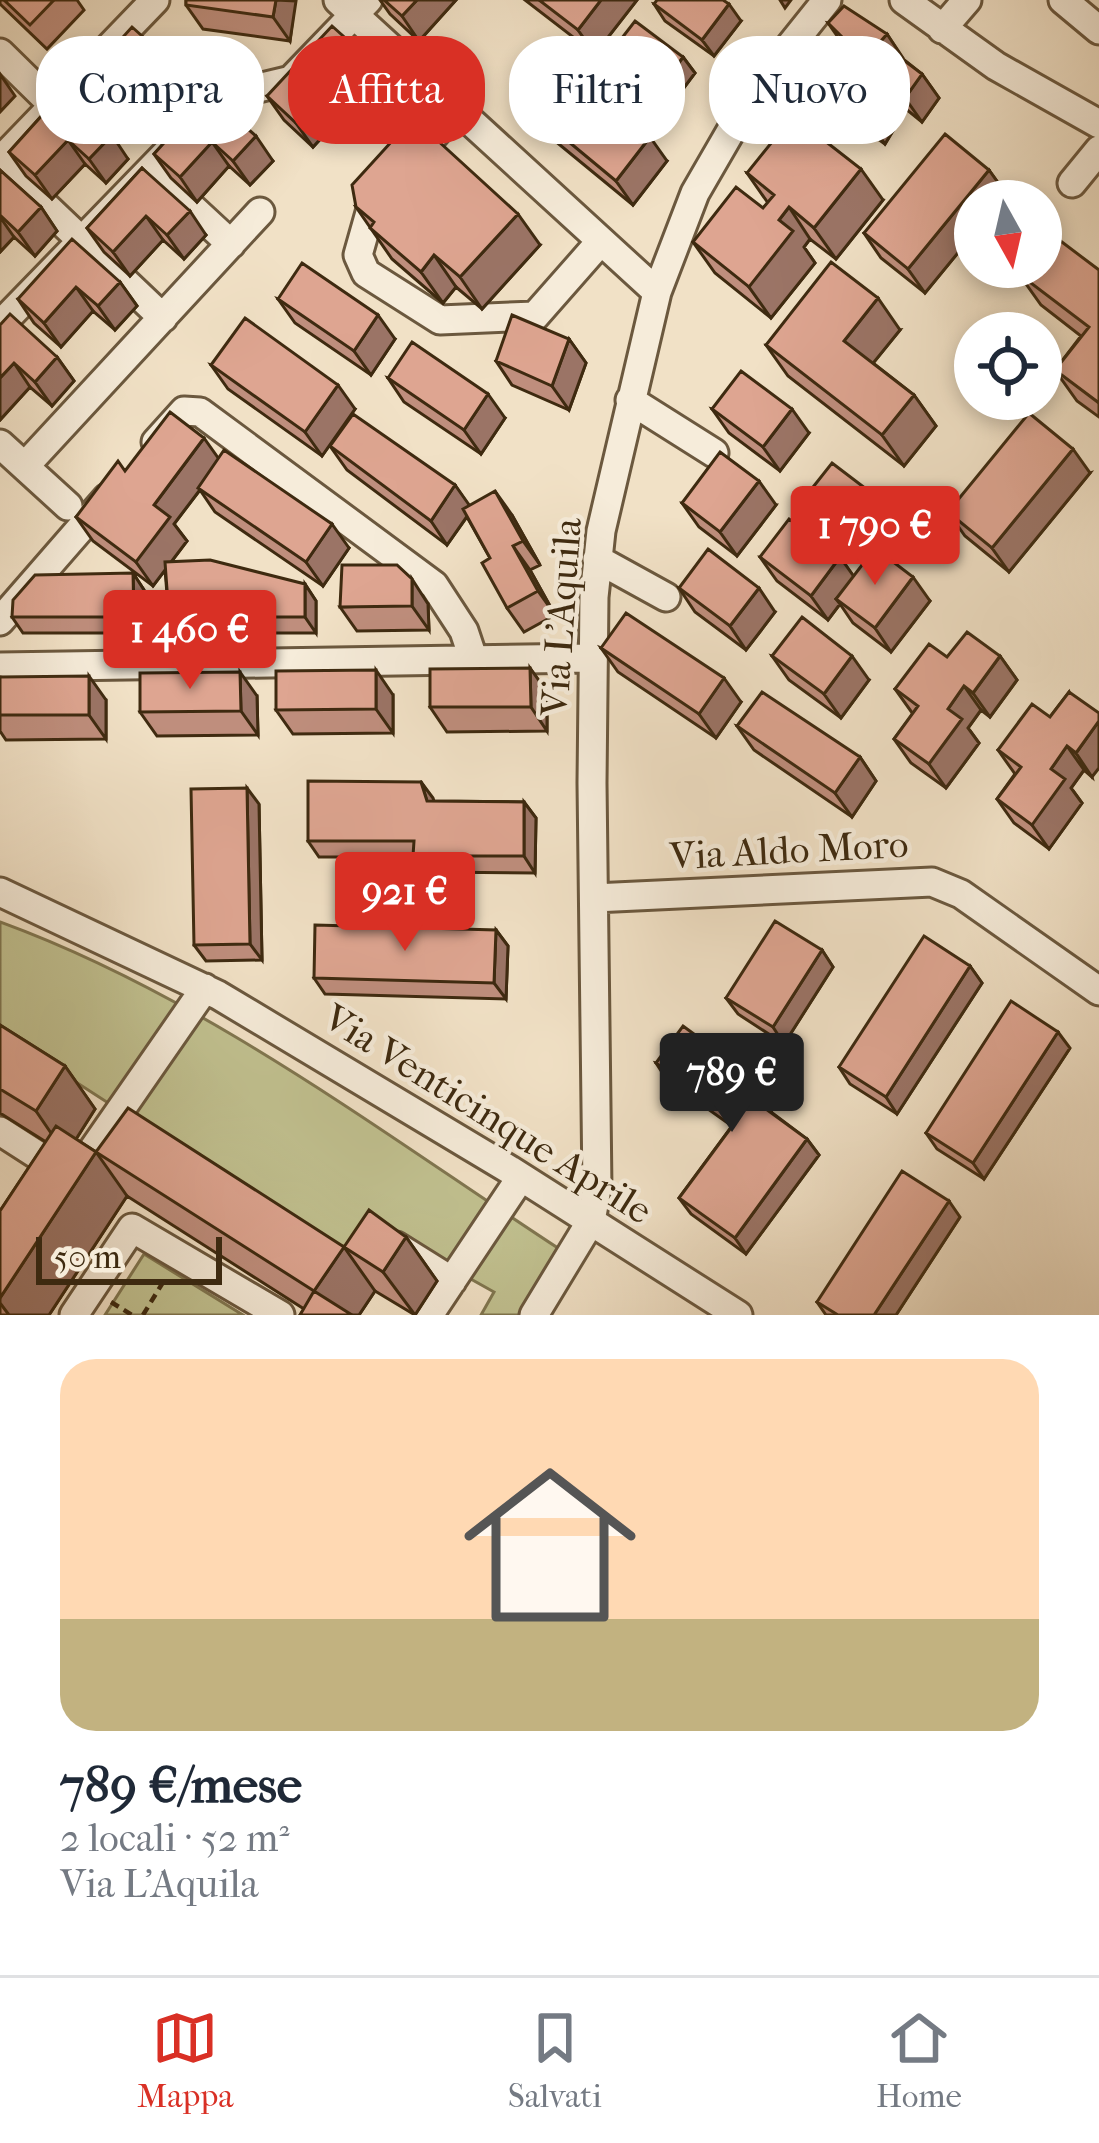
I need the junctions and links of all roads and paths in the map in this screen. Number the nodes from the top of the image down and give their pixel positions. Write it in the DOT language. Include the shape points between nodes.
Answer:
graph roads {
  1 [pos="155,0"];
  2 [pos="827,0"];
  3 [pos="905,0"];
  4 [pos="967,0"];
  5 [pos="1063,0"];
  6 [pos="354,5"];
  7 [pos="942,29"];
  8 [pos="1099,30"];
  9 [pos="120,36"];
  10 [pos="385,36"];
  11 [pos="0,53"];
  12 [pos="36,88"];
  13 [pos="36,123"];
  14 [pos="1099,124"];
  15 [pos="485,135"];
  16 [pos="425,144"];
  17 [pos="1099,150"];
  18 [pos="0,162"];
  19 [pos="151,170"];
  20 [pos="1072,182"];
  21 [pos="260,212"];
  22 [pos="601,241"];
  23 [pos="81,242"];
  24 [pos="231,244"];
  25 [pos="657,292"];
  26 [pos="163,318"];
  27 [pos="0,325"];
  28 [pos="630,400"];
  29 [pos="0,443"];
  30 [pos="714,453"];
  31 [pos="25,466"];
  32 [pos="68,506"];
  33 [pos="597,559"];
  34 [pos="666,597"];
  35 [pos="0,622"];
  36 [pos="473,658"];
  37 [pos="592,658"];
  38 [pos="0,667"];
  39 [pos="0,892"];
  40 [pos="595,898"];
  41 [pos="205,988"];
  42 [pos="1099,991"];
  43 [pos="0,1131"];
  44 [pos="521,1177"];
  45 [pos="591,1221"];
  46 [pos="180,1256"];
  47 [pos="379,1259"];
  48 [pos="452,1280"];
  49 [pos="74,1315"];
  50 [pos="142,1315"];
  51 [pos="280,1315"];
  52 [pos="429,1315"];
  53 [pos="533,1315"];
  54 [pos="738,1315"];
  1 -- 9 [label="street"];
  2 -- 25 [label="street, Via L'Aquila" via="729,128"];
  3 -- 7 [label="street"];
  4 -- 7 [label="street"];
  5 -- 8 [label="street"];
  6 -- 10 [label="street"];
  6 -- 19 [label="street" via="291,80 221,97"];
  7 -- 14 [label="street"];
  11 -- 12 [label="street"];
  13 -- 18 [label="street"];
  15 -- 22 [label="street"];
  16 -- 22 [label="street" via="373,202 358,255 366,273 440,320 535,316"];
  17 -- 20 [label="street"];
  18 -- 23 [label="street"];
  19 -- 23 [label="street"];
  19 -- 24 [label="street"];
  21 -- 24 [label="street"];
  22 -- 25 [label="street"];
  23 -- 26 [label="street"];
  23 -- 27 [label="street"];
  24 -- 26 [label="street"];
  25 -- 28 [label="street, Via L'Aquila"];
  26 -- 31 [label="street"];
  28 -- 30 [label="street"];
  28 -- 33 [label="street, Via L'Aquila"];
  29 -- 31 [label="street"];
  31 -- 32 [label="street"];
  33 -- 34 [label="street"];
  33 -- 37 [label="street, Via L'Aquila"];
  35 -- 36 [label="street" via="181,414 200,412 429,580"];
  36 -- 37 [label="street"];
  36 -- 38 [label="street"];
  37 -- 40 [label="street, Via L'Aquila"];
  39 -- 41 [label="street, Via Venticinque Aprile"];
  40 -- 42 [label="street, Via Aldo Moro" via="932,882"];
  40 -- 45 [label="street, Via L'Aquila"];
  41 -- 43 [label="street" via="81,1176"];
  41 -- 44 [label="street, Via Venticinque Aprile"];
  44 -- 45 [label="street, Via Venticinque Aprile"];
  44 -- 48 [label="street"];
  45 -- 53 [label="street"];
  45 -- 54 [label="street, Via Venticinque Aprile"];
  46 -- 49 [label="street" via="132,1228"];
  46 -- 50 [label="path"];
  46 -- 51 [label="street"];
  47 -- 48 [label="street" via="390,1242"];
  48 -- 52 [label="street"];
}
